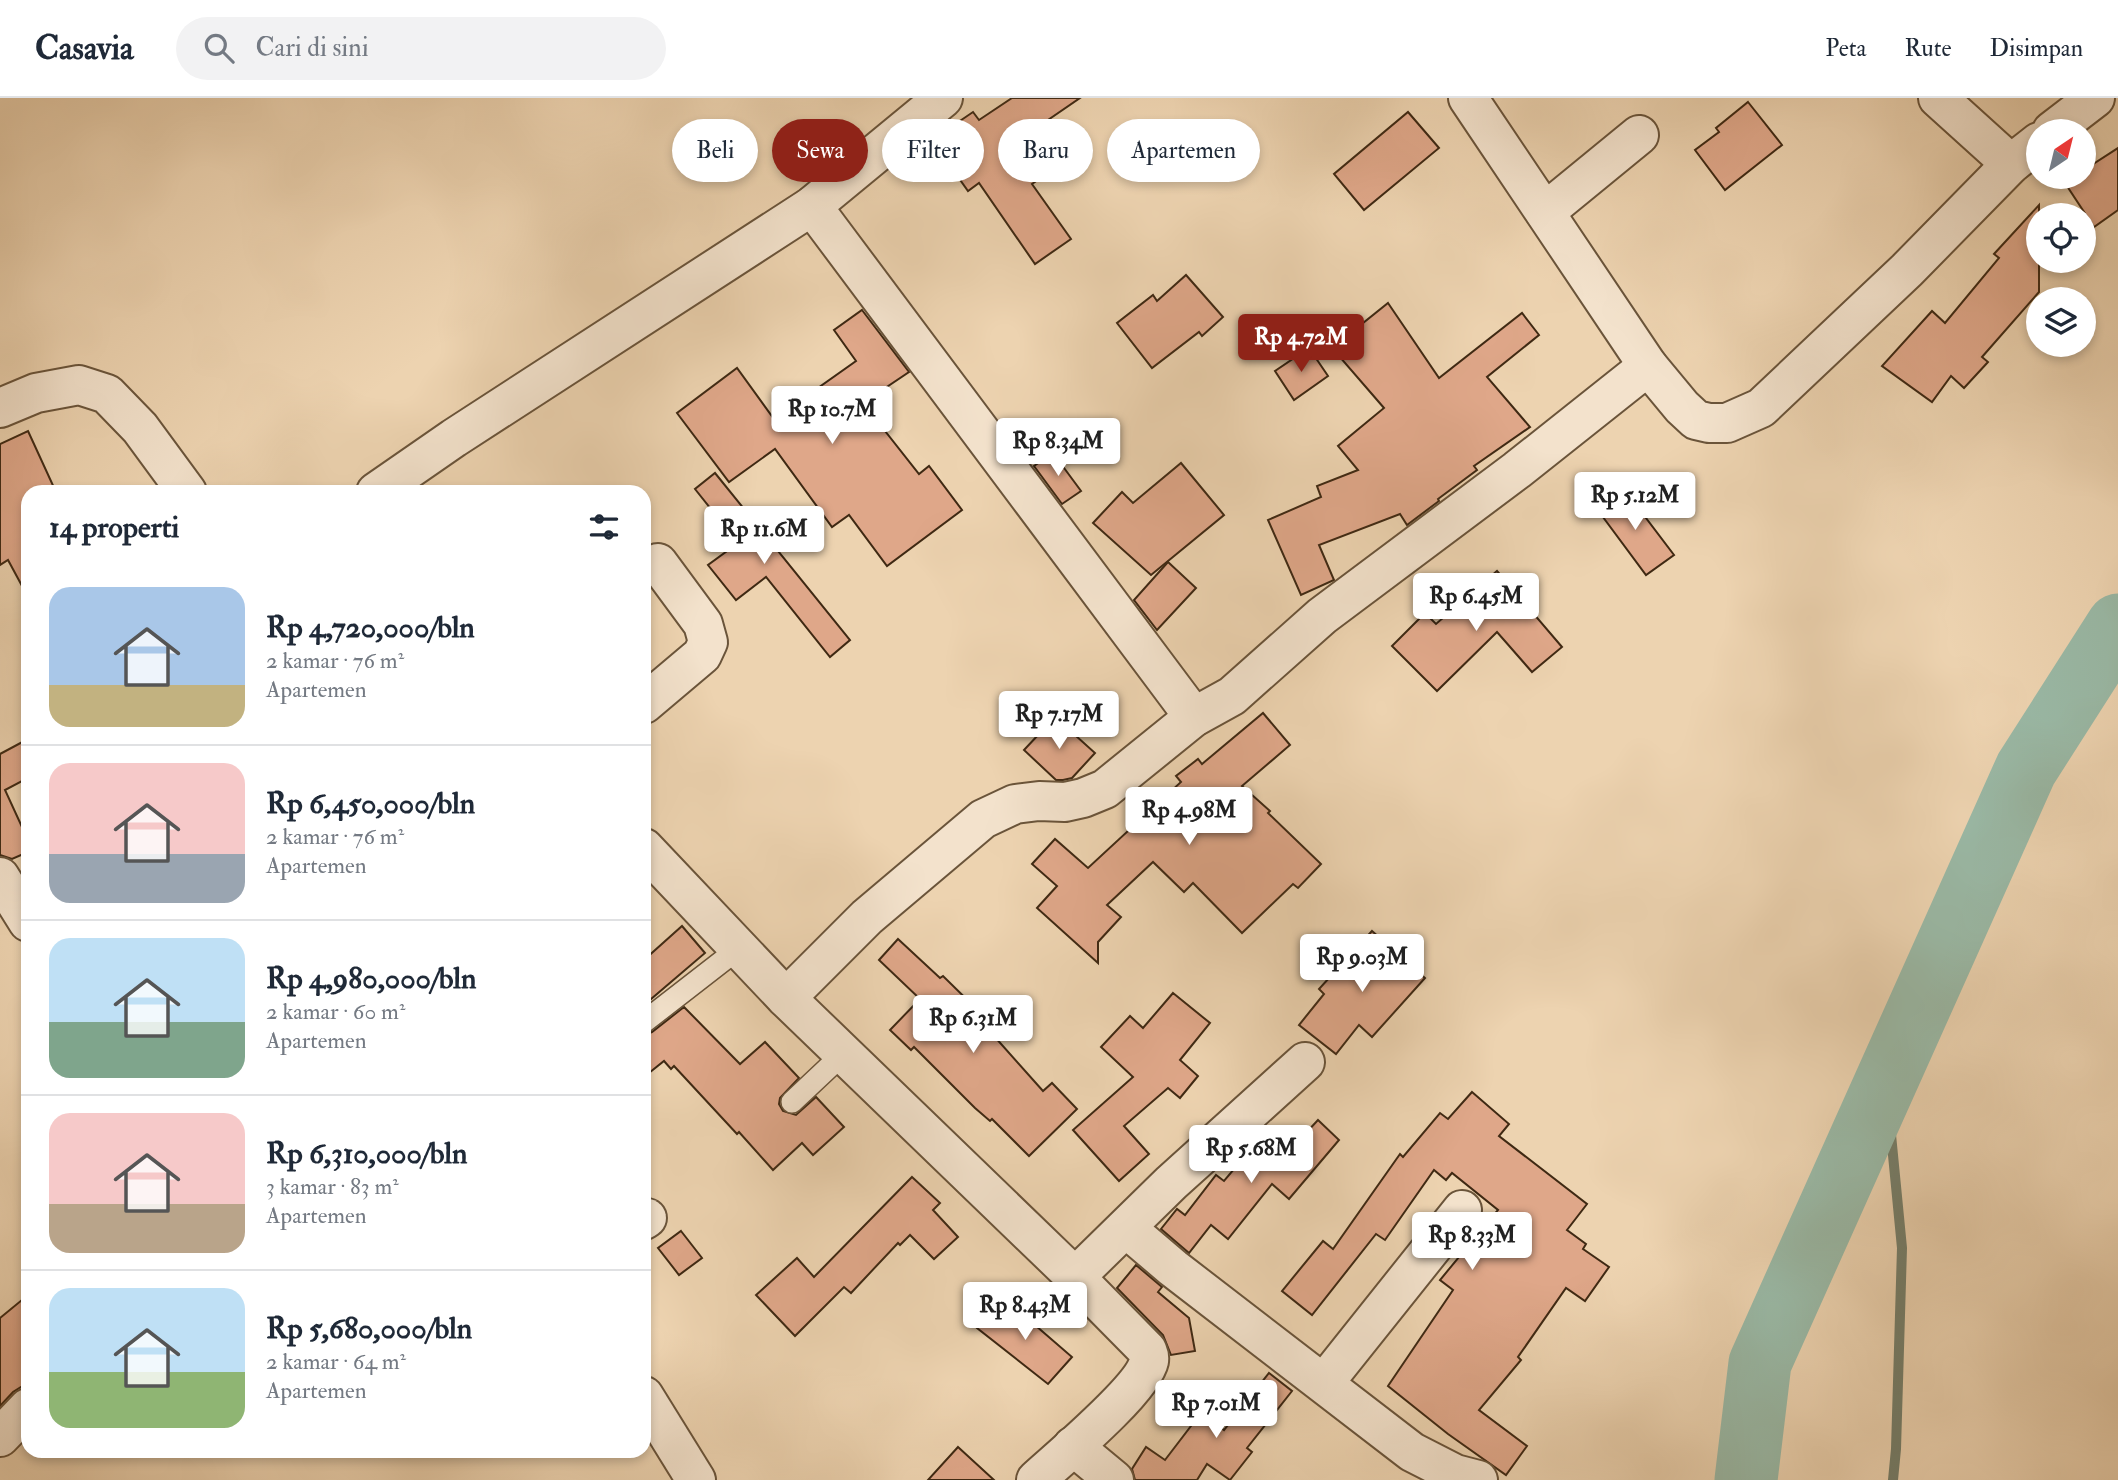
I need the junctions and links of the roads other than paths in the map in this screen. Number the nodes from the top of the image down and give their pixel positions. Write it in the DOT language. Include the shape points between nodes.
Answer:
graph roads {
  1 [pos="943,98"];
  2 [pos="1468,98"];
  3 [pos="1938,98"];
  4 [pos="2095,98"];
  5 [pos="2068,119"];
  6 [pos="1639,135"];
  7 [pos="2025,153"];
  8 [pos="812,206"];
  9 [pos="1545,212"];
  10 [pos="1648,366"];
  11 [pos="0,408"];
  12 [pos="182,485"];
  13 [pos="386,485"];
  14 [pos="658,563"];
  15 [pos="651,698"];
  16 [pos="1194,717"];
  17 [pos="651,856"];
  18 [pos="21,867"];
  19 [pos="0,878"];
  20 [pos="21,911"];
  21 [pos="738,949"];
  22 [pos="786,998"];
  23 [pos="651,1017"];
  24 [pos="843,1054"];
  25 [pos="1305,1062"];
  26 [pos="792,1102"];
  27 [pos="1462,1210"];
  28 [pos="1125,1228"];
  29 [pos="1075,1277"];
  30 [pos="1324,1383"];
  31 [pos="651,1407"];
  32 [pos="21,1415"];
  33 [pos="0,1437"];
  34 [pos="1073,1446"];
  35 [pos="696,1480"];
  36 [pos="1036,1480"];
  37 [pos="1114,1480"];
  38 [pos="1478,1480"];
  1 -- 8 [label="street"];
  2 -- 9 [label="street"];
  3 -- 7 [label="street"];
  4 -- 5 [label="street"];
  6 -- 9 [label="street"];
  7 -- 10 [label="street" via="1761,408 1727,423 1696,419"];
  8 -- 13 [label="street"];
  8 -- 16 [label="street"];
  9 -- 10 [label="street"];
  10 -- 16 [label="street" via="1322,616 1232,696"];
  11 -- 12 [label="street" via="36,393 79,385 107,394"];
  14 -- 15 [label="street" via="703,624 708,642 702,655"];
  16 -- 22 [label="street" via="1105,789 1065,802 1015,804 983,819 867,917"];
  17 -- 21 [label="street"];
  18 -- 19 [label="street"];
  19 -- 20 [label="street"];
  21 -- 22 [label="street"];
  21 -- 23 [label="lane"];
  22 -- 24 [label="street"];
  24 -- 26 [label="lane"];
  24 -- 29 [label="street"];
  25 -- 28 [label="street"];
  27 -- 30 [label="street"];
  28 -- 29 [label="street"];
  28 -- 30 [label="street"];
  29 -- 34 [label="street" via="1150,1356 1142,1376 1125,1397"];
  30 -- 38 [label="street" via="1412,1452"];
  31 -- 35 [label="street"];
  32 -- 33 [label="street"];
  34 -- 36 [label="street"];
  34 -- 37 [label="street"];
}
